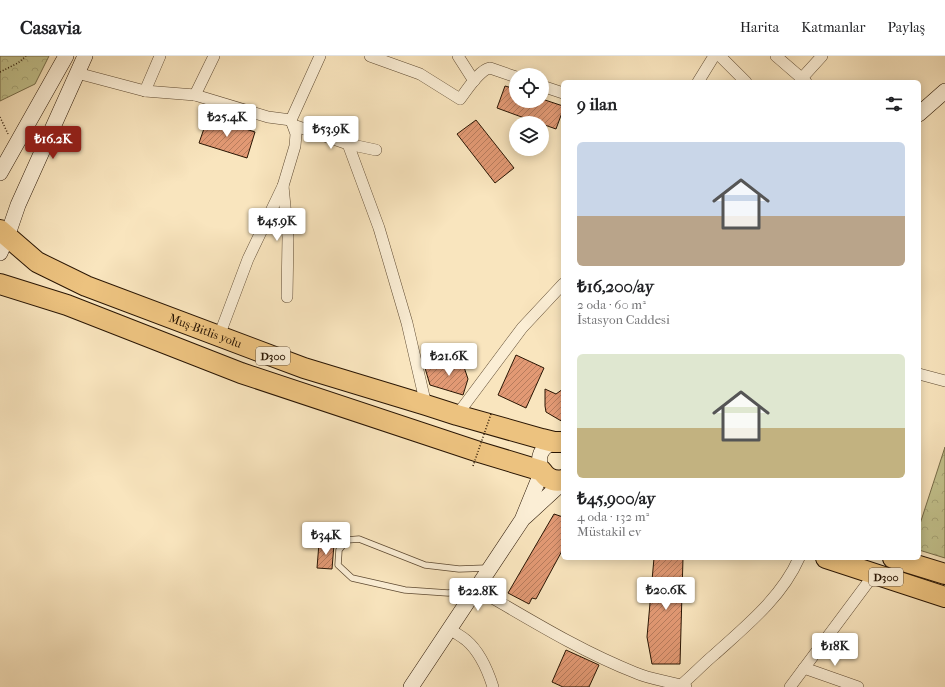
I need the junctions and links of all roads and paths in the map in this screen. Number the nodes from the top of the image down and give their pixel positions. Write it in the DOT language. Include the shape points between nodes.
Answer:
graph roads {
  1 [pos="26,56"];
  2 [pos="66,56"];
  3 [pos="85,56"];
  4 [pos="160,56"];
  5 [pos="214,56"];
  6 [pos="320,56"];
  7 [pos="370,56"];
  8 [pos="458,56"];
  9 [pos="714,56"];
  10 [pos="720,56"];
  11 [pos="776,56"];
  12 [pos="822,56"];
  13 [pos="0,72"];
  14 [pos="77,73"];
  15 [pos="509,75"];
  16 [pos="474,80"];
  17 [pos="699,80"];
  18 [pos="744,80"];
  19 [pos="804,80"];
  20 [pos="549,88"];
  21 [pos="145,91"];
  22 [pos="561,91"];
  23 [pos="945,91"];
  24 [pos="195,96"];
  25 [pos="921,112"];
  26 [pos="0,117"];
  27 [pos="292,122"];
  28 [pos="348,144"];
  29 [pos="376,150"];
  30 [pos="8,155"];
  31 [pos="0,174"];
  32 [pos="283,186"];
  33 [pos="2,240"];
  34 [pos="0,284"];
  35 [pos="561,286"];
  36 [pos="287,298"];
  37 [pos="219,336"];
  38 [pos="921,375"];
  39 [pos="945,381"];
  40 [pos="426,404"];
  41 [pos="491,414"];
  42 [pos="457,415"];
  43 [pos="559,442"];
  44 [pos="473,466"];
  45 [pos="542,471"];
  46 [pos="561,481"];
  47 [pos="561,483"];
  48 [pos="522,520"];
  49 [pos="798,560"];
  50 [pos="833,560"];
  51 [pos="900,560"];
  52 [pos="490,568"];
  53 [pos="875,573"];
  54 [pos="945,574"];
  55 [pos="477,589"];
  56 [pos="945,598"];
  57 [pos="450,629"];
  58 [pos="804,668"];
  59 [pos="684,686"];
  60 [pos="411,687"];
  61 [pos="493,687"];
  62 [pos="790,687"];
  63 [pos="858,687"];
  1 -- 13 [label="path"];
  2 -- 30 [label="street"];
  3 -- 14 [label="street"];
  4 -- 21 [label="street"];
  5 -- 24 [label="street"];
  6 -- 27 [label="street"];
  7 -- 16 [label="street" via="420,74 460,99"];
  8 -- 16 [label="street"];
  9 -- 17 [label="street"];
  10 -- 18 [label="street"];
  11 -- 19 [label="street"];
  12 -- 19 [label="street"];
  14 -- 21 [label="street"];
  14 -- 33 [label="street"];
  15 -- 16 [label="street" via="490,68"];
  20 -- 22 [label="street"];
  21 -- 24 [label="street"];
  23 -- 25 [label="street"];
  24 -- 27 [label="street"];
  26 -- 30 [label="path"];
  27 -- 28 [label="street"];
  27 -- 32 [label="street" via="296,134 295,146"];
  28 -- 29 [label="street"];
  28 -- 40 [label="street" via="379,228 407,323"];
  30 -- 31 [label="street"];
  32 -- 36 [label="street" via="288,237"];
  32 -- 37 [label="street" via="248,258"];
  33 -- 37 [label="highway, Muş-Bitlis yolu / D300" via="37,262 86,286"];
  34 -- 45 [label="highway, D300" via="68,305 241,373"];
  35 -- 42 [label="street" via="522,328"];
  37 -- 40 [label="highway, Muş-Bitlis yolu / D300" via="304,368"];
  38 -- 39 [label="street"];
  40 -- 42 [label="highway, Muş-Bitlis yolu / D300"];
  41 -- 44 [label="path, bridge"];
  42 -- 43 [label="highway, Muş-Bitlis yolu / D300"];
  43 -- 45 [label="street" via="548,444 543,449 539,465"];
  45 -- 46 [label="highway, D300" via="552,480"];
  45 -- 48 [label="street"];
  47 -- 48 [label="street"];
  48 -- 52 [label="street"];
  49 -- 59 [label="street" via="787,582"];
  50 -- 53 [label="highway, D300"];
  51 -- 54 [label="highway, D300"];
  52 -- 55 [label="street"];
  52 -- 55 [label="lane" via="459,569 425,565 359,539 347,540 339,550 338,565 352,578 405,590 448,593"];
  53 -- 56 [label="highway, D300"];
  53 -- 58 [label="street"];
  55 -- 57 [label="street"];
  55 -- 59 [label="street" via="606,660 649,678"];
  57 -- 60 [label="street"];
  57 -- 61 [label="street" via="473,648"];
  58 -- 62 [label="street"];
  58 -- 63 [label="street"];
}
